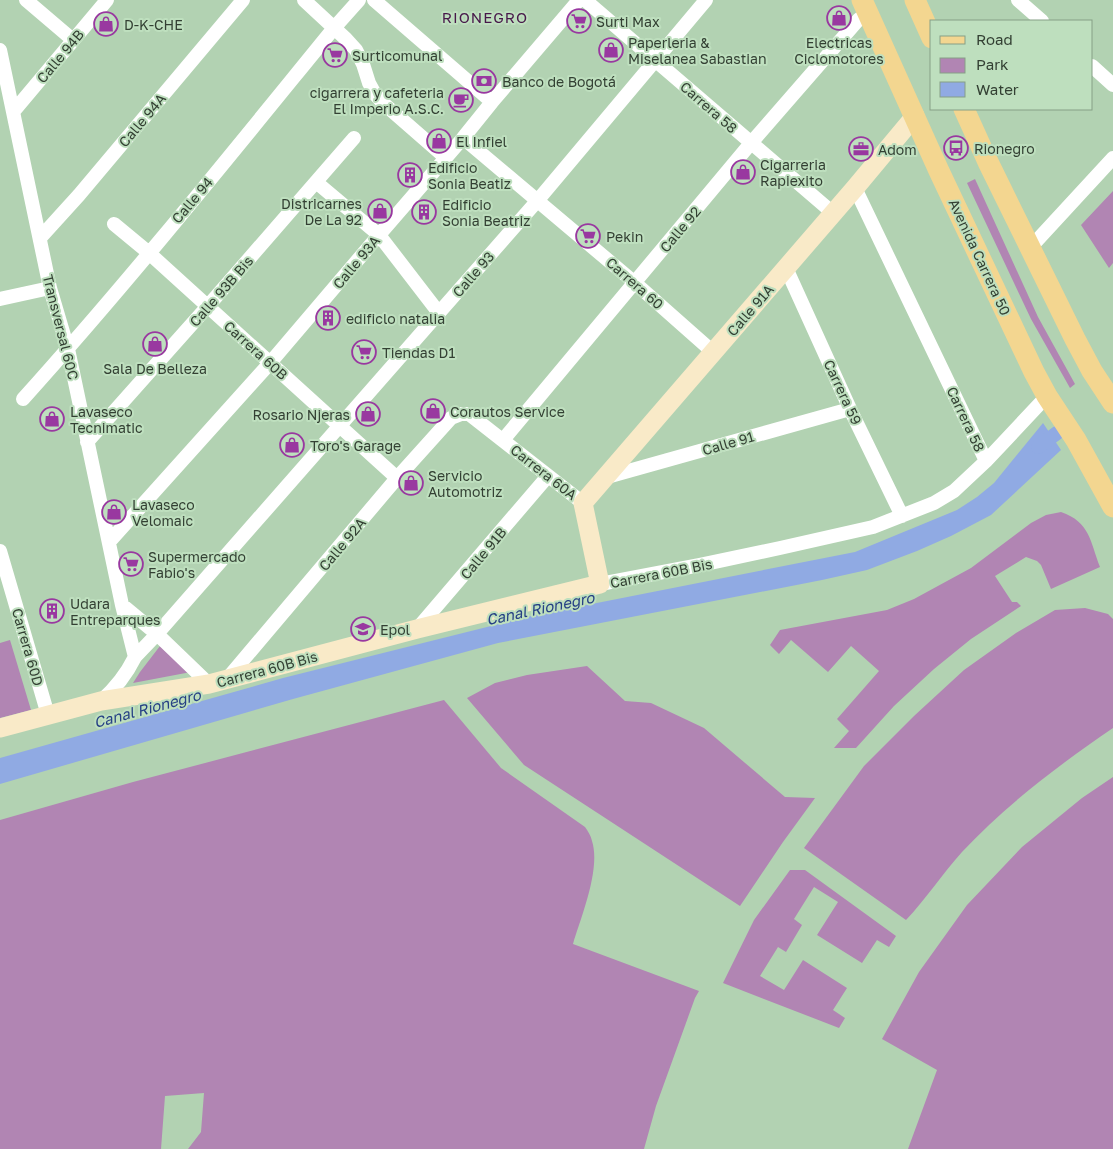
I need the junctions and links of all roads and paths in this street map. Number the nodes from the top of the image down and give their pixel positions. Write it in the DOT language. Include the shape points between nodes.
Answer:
graph roads {
  1 [pos="26,0"];
  2 [pos="107,0"];
  3 [pos="242,0"];
  4 [pos="304,0"];
  5 [pos="359,0"];
  6 [pos="374,0"];
  7 [pos="579,0"];
  8 [pos="585,0"];
  9 [pos="706,0"];
  10 [pos="915,0"];
  11 [pos="1018,0"];
  12 [pos="861,5"];
  13 [pos="1041,20"];
  14 [pos="334,28"];
  15 [pos="930,34"];
  16 [pos="73,40"];
  17 [pos="0,50"];
  18 [pos="654,60"];
  19 [pos="1093,67"];
  20 [pos="1113,85"];
  21 [pos="492,102"];
  22 [pos="964,110"];
  23 [pos="13,112"];
  24 [pos="915,116"];
  25 [pos="354,138"];
  26 [pos="463,138"];
  27 [pos="751,143"];
  28 [pos="446,158"];
  29 [pos="1113,158"];
  30 [pos="316,182"];
  31 [pos="855,188"];
  32 [pos="538,200"];
  33 [pos="833,213"];
  34 [pos="114,224"];
  35 [pos="379,235"];
  36 [pos="40,238"];
  37 [pos="1030,248"];
  38 [pos="149,253"];
  39 [pos="786,268"];
  40 [pos="635,283"];
  41 [pos="50,288"];
  42 [pos="0,299"];
  43 [pos="208,306"];
  44 [pos="439,313"];
  45 [pos="68,349"];
  46 [pos="713,352"];
  47 [pos="270,363"];
  48 [pos="1046,396"];
  49 [pos="23,399"];
  50 [pos="1113,403"];
  51 [pos="850,409"];
  52 [pos="461,414"];
  53 [pos="339,426"];
  54 [pos="503,440"];
  55 [pos="87,442"];
  56 [pos="986,462"];
  57 [pos="1094,470"];
  58 [pos="548,476"];
  59 [pos="607,477"];
  60 [pos="397,478"];
  61 [pos="1113,483"];
  62 [pos="583,503"];
  63 [pos="1113,507"];
  64 [pos="902,516"];
  65 [pos="109,542"];
  66 [pos="0,551"];
  67 [pos="600,584"];
  68 [pos="122,605"];
  69 [pos="417,629"];
  70 [pos="157,634"];
  71 [pos="135,657"];
  72 [pos="227,679"];
  73 [pos="209,684"];
  74 [pos="101,701"];
  75 [pos="48,715"];
  76 [pos="0,728"];
  1 -- 16 [label="street"];
  2 -- 16 [label="street, Calle 94B"];
  3 -- 36 [label="street, Calle 94A"];
  4 -- 14 [label="street"];
  5 -- 14 [label="street, Calle 94"];
  6 -- 21 [label="street"];
  7 -- 21 [label="street, Calle 93A"];
  8 -- 18 [label="street, Carrera 58"];
  9 -- 18 [label="street, Calle 93"];
  10 -- 15 [label="main road"];
  11 -- 13 [label="street"];
  12 -- 24 [label="main road, Avenida Carrera 50"];
  12 -- 27 [label="street, Calle 92"];
  14 -- 28 [label="street" via="356,50 369,83 379,98"];
  14 -- 38 [label="street, Calle 94"];
  16 -- 23 [label="street, Calle 94B"];
  17 -- 23 [label="street, Transversal 60C"];
  18 -- 27 [label="street, Carrera 58"];
  18 -- 32 [label="street, Calle 93"];
  19 -- 20 [label="street"];
  21 -- 26 [label="street, Calle 93A"];
  22 -- 37 [label="main road"];
  23 -- 36 [label="street, Transversal 60C"];
  24 -- 31 [label="street, Calle 91A"];
  24 -- 48 [label="main road, Avenida Carrera 50"];
  25 -- 30 [label="street, Calle 93B Bis"];
  26 -- 28 [label="street, Calle 93A"];
  26 -- 32 [label="street, Carrera 60"];
  27 -- 33 [label="street, Carrera 58"];
  27 -- 40 [label="street, Calle 92"];
  28 -- 35 [label="street, Calle 93A"];
  29 -- 37 [label="street"];
  30 -- 35 [label="street"];
  30 -- 43 [label="street, Calle 93B Bis"];
  31 -- 33 [label="street, Calle 91A"];
  31 -- 56 [label="street, Carrera 58"];
  32 -- 40 [label="street, Carrera 60"];
  32 -- 44 [label="street, Calle 93"];
  33 -- 39 [label="street, Calle 91A"];
  34 -- 38 [label="street, Carrera 60B"];
  35 -- 44 [label="street"];
  35 -- 47 [label="street, Calle 93A"];
  36 -- 41 [label="street, Transversal 60C"];
  37 -- 50 [label="main road" via="1083,356"];
  38 -- 43 [label="street, Carrera 60B"];
  38 -- 45 [label="street, Calle 94"];
  39 -- 46 [label="street, Calle 91A"];
  39 -- 51 [label="street, Carrera 59"];
  40 -- 46 [label="street, Carrera 60"];
  40 -- 54 [label="street, Calle 92"];
  41 -- 42 [label="street"];
  41 -- 45 [label="street, Transversal 60C"];
  43 -- 47 [label="street, Carrera 60B"];
  43 -- 55 [label="street, Calle 93B Bis"];
  44 -- 53 [label="street, Calle 93"];
  45 -- 49 [label="street, Calle 94"];
  45 -- 55 [label="street, Transversal 60C"];
  46 -- 59 [label="street, Calle 91A"];
  47 -- 53 [label="street, Carrera 60B"];
  47 -- 65 [label="street, Calle 93A"];
  48 -- 56 [label="street, Carrera 60B Bis"];
  48 -- 57 [label="main road, Avenida Carrera 50"];
  51 -- 59 [label="street, Calle 91"];
  51 -- 64 [label="street, Carrera 59"];
  52 -- 54 [label="street, Carrera 60A" via="469,414"];
  52 -- 60 [label="street, Calle 92A" via="451,418"];
  53 -- 60 [label="street, Carrera 60B"];
  53 -- 70 [label="street, Calle 93"];
  54 -- 58 [label="street, Carrera 60A"];
  55 -- 65 [label="street, Transversal 60C"];
  56 -- 64 [label="street, Carrera 60B Bis" via="954,491"];
  57 -- 61 [label="street"];
  57 -- 63 [label="main road, Avenida Carrera 50"];
  58 -- 62 [label="street, Carrera 60A"];
  58 -- 69 [label="street, Calle 91B"];
  59 -- 62 [label="street, Calle 91A"];
  60 -- 72 [label="street, Calle 92A"];
  62 -- 67 [label="street, Carrera 60A"];
  64 -- 67 [label="street, Carrera 60B Bis" via="873,527 780,548"];
  65 -- 68 [label="street, Transversal 60C"];
  66 -- 75 [label="street, Carrera 60D"];
  67 -- 69 [label="street, Carrera 60B Bis"];
  68 -- 70 [label="street"];
  68 -- 71 [label="street, Transversal 60C"];
  69 -- 72 [label="street, Carrera 60B Bis"];
  70 -- 71 [label="street, Calle 93"];
  70 -- 73 [label="street"];
  71 -- 74 [label="street" via="122,680"];
  72 -- 73 [label="street, Carrera 60B Bis"];
  73 -- 74 [label="street, Carrera 60B Bis"];
  74 -- 75 [label="street, Carrera 60B Bis"];
  75 -- 76 [label="street, Carrera 60B Bis"];
}
